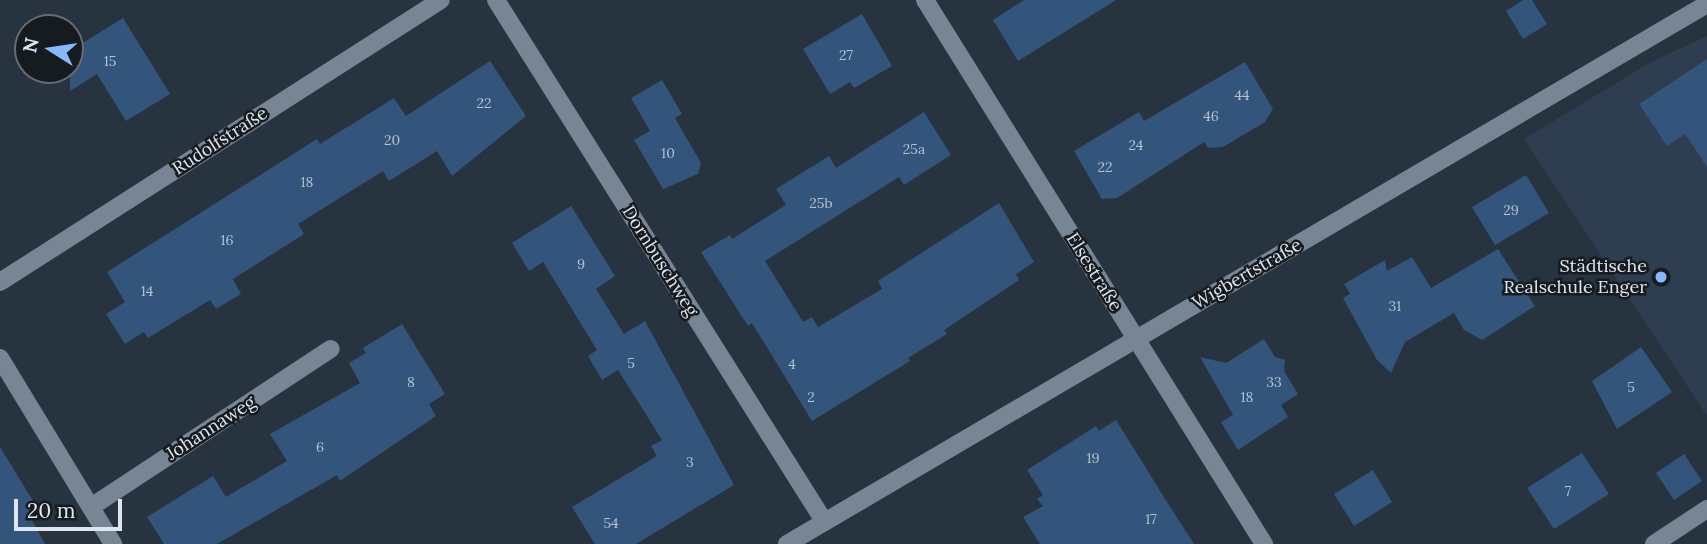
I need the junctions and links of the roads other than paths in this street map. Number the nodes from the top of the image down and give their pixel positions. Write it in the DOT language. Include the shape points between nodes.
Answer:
graph roads {
  1 [pos="441,0"];
  2 [pos="496,0"];
  3 [pos="925,0"];
  4 [pos="1707,4"];
  5 [pos="0,282"];
  6 [pos="1136,340"];
  7 [pos="331,349"];
  8 [pos="0,358"];
  9 [pos="91,507"];
  10 [pos="1707,509"];
  11 [pos="824,521"];
  12 [pos="113,544"];
  13 [pos="787,544"];
  14 [pos="1264,544"];
  15 [pos="1654,544"];
  1 -- 5 [label="street, Rudolfstraße"];
  2 -- 11 [label="street, Dornbuschweg"];
  3 -- 6 [label="street, Elsestraße"];
  4 -- 6 [label="street, Wigbertstraße"];
  6 -- 11 [label="street, Wigbertstraße"];
  6 -- 14 [label="street, Elsestraße"];
  7 -- 9 [label="street, Johannaweg"];
  8 -- 9 [label="street"];
  9 -- 12 [label="street"];
  10 -- 15 [label="street"];
  11 -- 13 [label="street, Wigbertstraße"];
}
